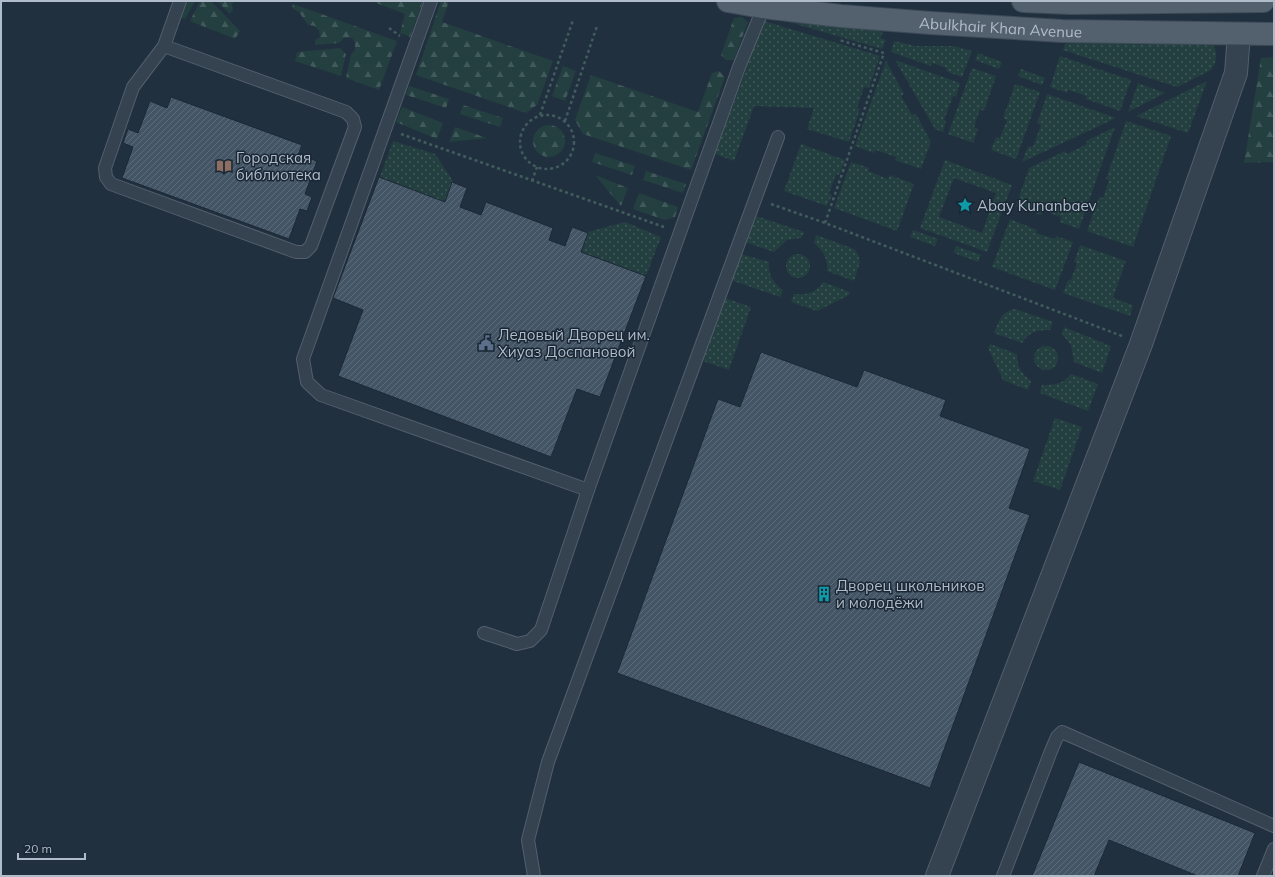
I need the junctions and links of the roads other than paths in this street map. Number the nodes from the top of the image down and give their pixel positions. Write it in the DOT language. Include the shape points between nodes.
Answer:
graph roads {
  1 [pos="180,1"];
  2 [pos="431,1"];
  3 [pos="728,1"];
  4 [pos="1023,1"];
  5 [pos="1263,1"];
  6 [pos="763,4"];
  7 [pos="1239,34"];
  8 [pos="1274,34"];
  9 [pos="164,46"];
  10 [pos="778,137"];
  11 [pos="588,490"];
  12 [pos="484,633"];
  13 [pos="1274,826"];
  14 [pos="1274,849"];
  15 [pos="534,876"];
  16 [pos="937,876"];
  17 [pos="1003,876"];
  18 [pos="1263,876"];
  1 -- 9 [label="lane"];
  2 -- 11 [label="lane" via="303,359 307,382 321,395"];
  3 -- 6 [label="main road, Abulkhair Khan Avenue"];
  4 -- 5 [label="main road, Abulkhair Khan Avenue" via="1071,4"];
  6 -- 7 [label="main road, Abulkhair Khan Avenue" via="863,18 1062,31"];
  6 -- 11 [label="lane"];
  7 -- 8 [label="main road, Abulkhair Khan Avenue"];
  7 -- 16 [label="street" via="1236,73 1141,344"];
  9 -- 9 [label="lane" via="133,87 105,168 106,177 111,184 296,252 305,252 311,246 355,127 353,119 346,112"];
  10 -- 15 [label="lane" via="548,762 528,840"];
  11 -- 12 [label="lane" via="541,630 530,641 517,644"];
  13 -- 17 [label="lane" via="1062,732 1051,751"];
  14 -- 18 [label="lane"];
}
